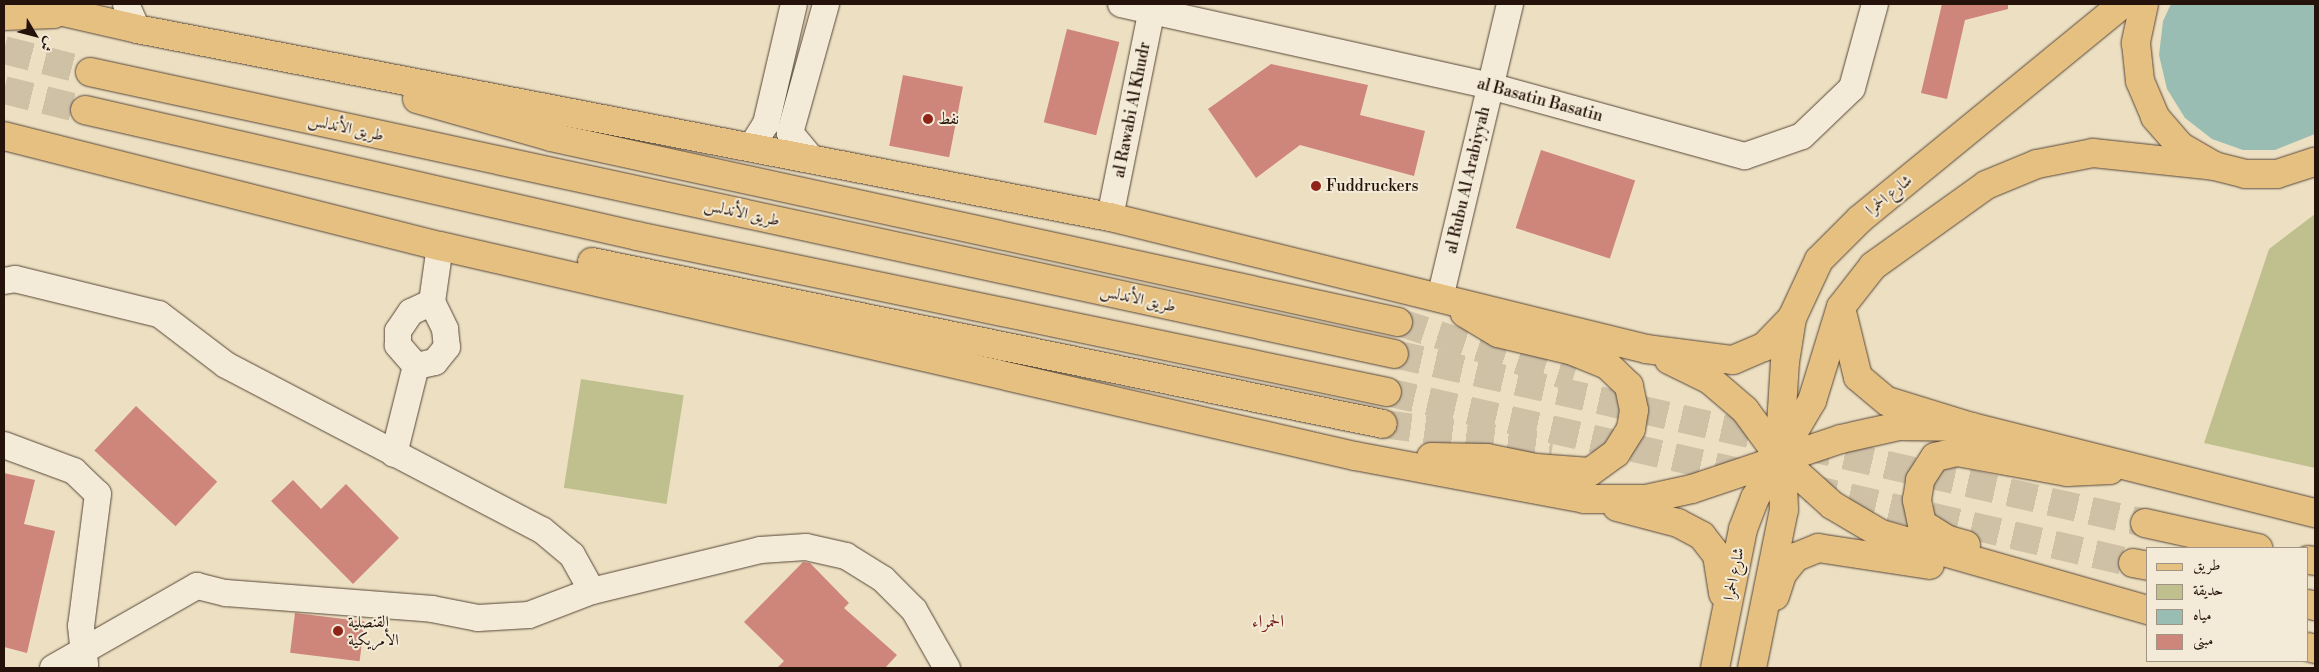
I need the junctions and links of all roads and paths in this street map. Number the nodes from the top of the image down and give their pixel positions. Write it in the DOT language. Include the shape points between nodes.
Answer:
graph roads {
  1 [pos="29,4"];
  2 [pos="126,4"];
  3 [pos="794,4"];
  4 [pos="826,4"];
  5 [pos="1121,4"];
  6 [pos="1510,4"];
  7 [pos="1875,4"];
  8 [pos="2123,4"];
  9 [pos="2144,4"];
  10 [pos="1152,7"];
  11 [pos="66,9"];
  12 [pos="4,16"];
  13 [pos="137,29"];
  14 [pos="244,49"];
  15 [pos="90,72"];
  16 [pos="1490,86"];
  17 [pos="85,110"];
  18 [pos="4,123"];
  19 [pos="4,137"];
  20 [pos="752,146"];
  21 [pos="81,155"];
  22 [pos="811,158"];
  23 [pos="2315,162"];
  24 [pos="2214,166"];
  25 [pos="1110,217"];
  26 [pos="440,246"];
  27 [pos="4,281"];
  28 [pos="1440,298"];
  29 [pos="432,302"];
  30 [pos="1841,307"];
  31 [pos="1792,318"];
  32 [pos="1398,322"];
  33 [pos="1646,349"];
  34 [pos="1394,354"];
  35 [pos="416,366"];
  36 [pos="1387,392"];
  37 [pos="1383,424"];
  38 [pos="1972,427"];
  39 [pos="4,446"];
  40 [pos="394,454"];
  41 [pos="1355,456"];
  42 [pos="1781,459"];
  43 [pos="2142,469"];
  44 [pos="1584,499"];
  45 [pos="2315,513"];
  46 [pos="2145,523"];
  47 [pos="2253,547"];
  48 [pos="592,590"];
  49 [pos="2143,609"];
  50 [pos="1717,658"];
  51 [pos="84,659"];
  52 [pos="1754,663"];
  53 [pos="53,668"];
  54 [pos="947,668"];
  1 -- 11 [label="main road"];
  2 -- 13 [label="street"];
  3 -- 20 [label="street" via="766,124"];
  4 -- 22 [label="street" via="790,133"];
  5 -- 10 [label="street, al Basatin Basatin"];
  6 -- 16 [label="street, al Rubu Al Arabiyyah"];
  7 -- 16 [label="street, al Basatin Basatin" via="1852,88 1802,136 1745,156"];
  8 -- 31 [label="main road, شارع الحمرا" via="1860,220 1819,260"];
  9 -- 24 [label="main road" via="2136,43 2140,81 2155,117 2180,146"];
  10 -- 16 [label="street, al Basatin Basatin"];
  10 -- 25 [label="street, al Rawabi Al Khudr"];
  11 -- 12 [label="main road"];
  11 -- 13 [label="main road"];
  13 -- 14 [label="main road"];
  14 -- 20 [label="main road"];
  14 -- 32 [label="main road" via="551,136"];
  15 -- 34 [label="main road, طريق الأندلس"];
  16 -- 28 [label="street, al Rubu Al Arabiyyah"];
  17 -- 36 [label="main road" via="646,238"];
  18 -- 21 [label="main road"];
  19 -- 21 [label="main road"];
  20 -- 22 [label="main road"];
  21 -- 26 [label="main road"];
  22 -- 25 [label="main road"];
  23 -- 24 [label="main road" via="2277,174 2245,174"];
  24 -- 30 [label="main road, شارع الحمرا" via="2093,153 2037,164 1986,185 1937,217 1873,266"];
  25 -- 28 [label="main road"];
  26 -- 29 [label="street"];
  26 -- 37 [label="main road" via="505,244"];
  26 -- 41 [label="main road"];
  27 -- 40 [label="street" via="15,279 159,314 226,365"];
  28 -- 33 [label="main road"];
  28 -- 41 [label="main road" via="1498,333 1573,350 1607,365 1629,386 1634,410 1631,429 1616,453 1590,472 1488,458"];
  29 -- 35 [label="street" via="445,329 447,347 435,362"];
  29 -- 35 [label="street" via="411,312 398,331 398,345"];
  30 -- 38 [label="main road" via="1858,377 1887,401"];
  30 -- 42 [label="main road, شارع الحمرا" via="1812,401"];
  31 -- 33 [label="main road" via="1764,347 1733,360"];
  31 -- 42 [label="main road, شارع الحمرا" via="1783,377"];
  33 -- 42 [label="main road" via="1710,380 1745,410"];
  35 -- 40 [label="street"];
  38 -- 42 [label="main road" via="1899,426 1842,439"];
  38 -- 43 [label="main road"];
  39 -- 51 [label="street" via="74,471 98,494 81,626"];
  40 -- 48 [label="street" via="542,530 572,555"];
  41 -- 44 [label="main road"];
  42 -- 44 [label="main road" via="1659,496"];
  42 -- 49 [label="main road" via="1832,505 1880,534"];
  42 -- 50 [label="main road, شارع الحمرا" via="1755,498 1743,529"];
  42 -- 52 [label="main road, شارع الحمرا" via="1784,510"];
  43 -- 45 [label="main road"];
  43 -- 49 [label="main road" via="2067,472 1958,452 1935,456 1920,480 1917,500 1922,524 1948,540 2042,564"];
  44 -- 50 [label="main road" via="1678,523 1702,536 1717,555 1724,579"];
  46 -- 47 [label="main road"];
  48 -- 51 [label="street" via="529,615 478,618 432,609 226,593 197,586"];
  48 -- 54 [label="street" via="760,550 806,547 846,556 883,579 914,610"];
  49 -- 52 [label="main road" via="1911,561 1818,548 1796,558 1782,574"];
  51 -- 53 [label="street"];
}
